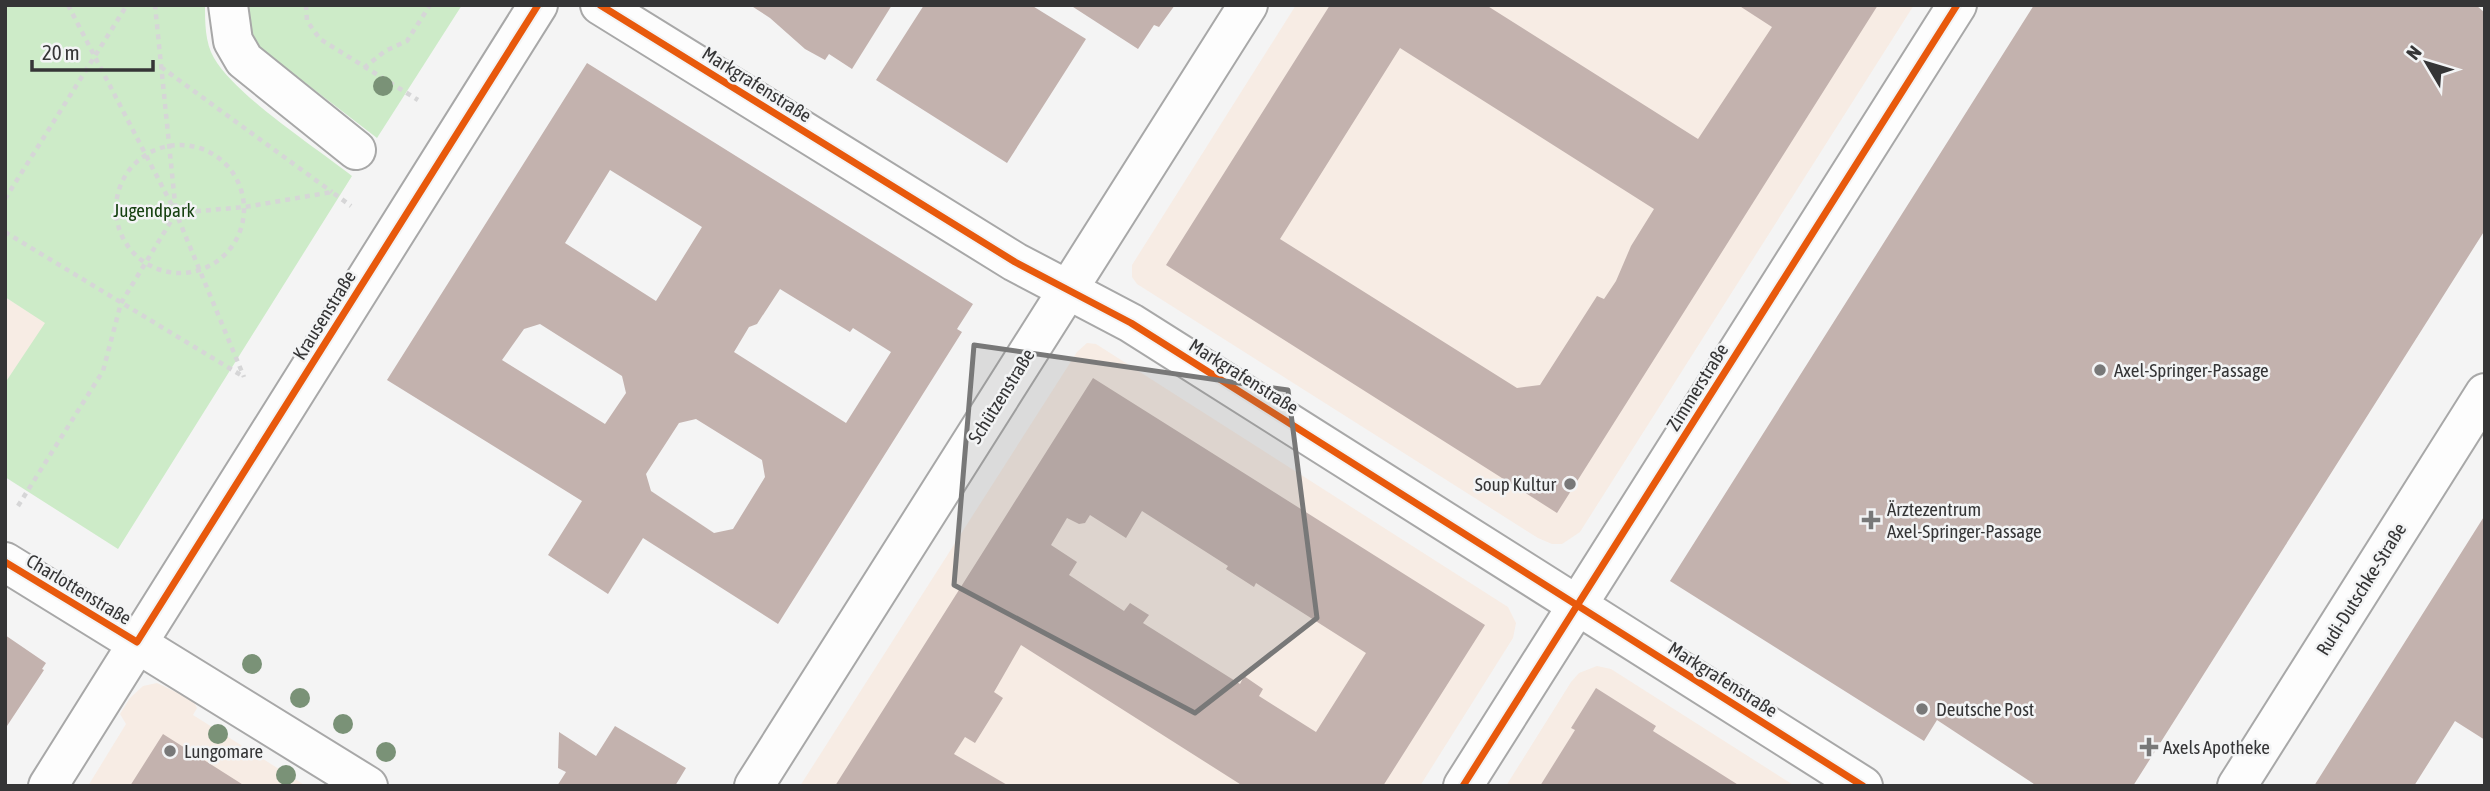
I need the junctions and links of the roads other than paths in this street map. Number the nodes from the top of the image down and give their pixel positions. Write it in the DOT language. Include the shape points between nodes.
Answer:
graph roads {
  1 [pos="228,5"];
  2 [pos="538,5"];
  3 [pos="600,5"];
  4 [pos="1248,5"];
  5 [pos="1957,5"];
  6 [pos="356,150"];
  7 [pos="1068,290"];
  8 [pos="2479,415"];
  9 [pos="5,562"];
  10 [pos="1578,606"];
  11 [pos="137,642"];
  12 [pos="48,786"];
  13 [pos="368,786"];
  14 [pos="754,786"];
  15 [pos="1463,786"];
  16 [pos="1863,786"];
  17 [pos="2237,786"];
  1 -- 6 [label="street" via="233,41 244,60"];
  2 -- 11 [label="street, Krausenstraße"];
  3 -- 7 [label="street, Markgrafenstraße" via="988,246"];
  4 -- 7 [label="street, Schützenstraße"];
  5 -- 10 [label="street, Zimmerstraße"];
  7 -- 10 [label="street, Markgrafenstraße" via="1131,324"];
  7 -- 14 [label="street, Schützenstraße"];
  8 -- 17 [label="street, Rudi-Dutschke-Straße"];
  9 -- 11 [label="street, Charlottenstraße"];
  10 -- 15 [label="street, Zimmerstraße"];
  10 -- 16 [label="street, Markgrafenstraße"];
  11 -- 12 [label="street, Krausenstraße"];
  11 -- 13 [label="street, Charlottenstraße"];
}
